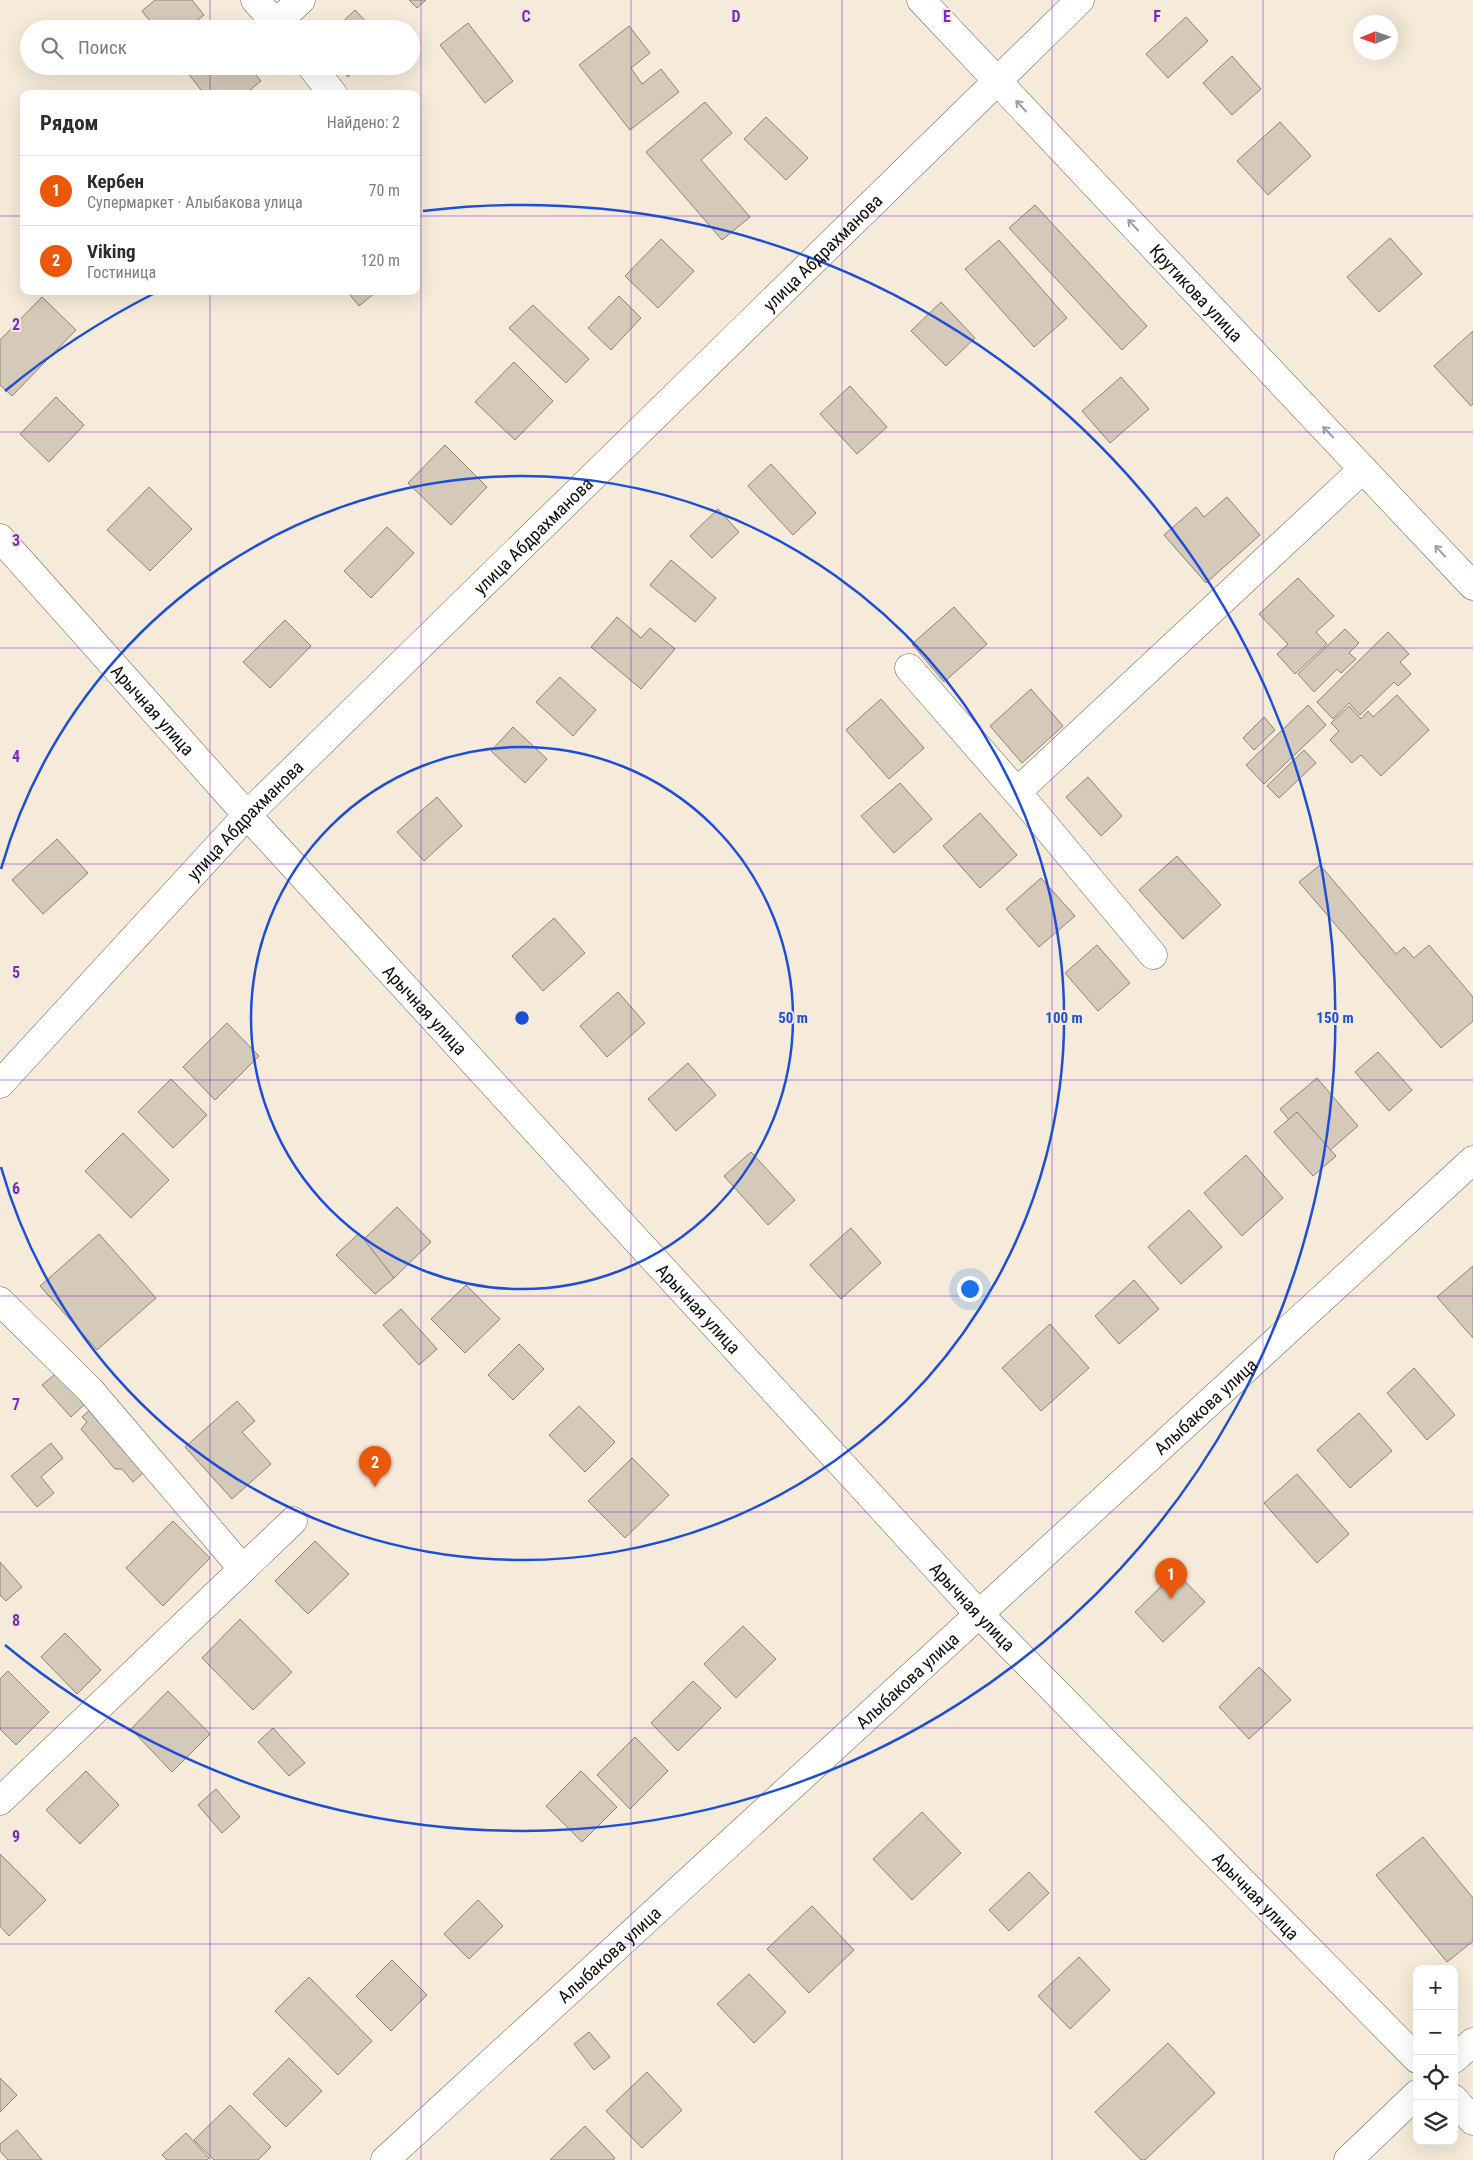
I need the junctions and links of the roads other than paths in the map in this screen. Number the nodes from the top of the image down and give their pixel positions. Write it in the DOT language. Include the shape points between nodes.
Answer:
graph roads {
  1 [pos="255,0"];
  2 [pos="301,0"];
  3 [pos="921,0"];
  4 [pos="1080,0"];
  5 [pos="273,20"];
  6 [pos="284,20"];
  7 [pos="318,75"];
  8 [pos="997,80"];
  9 [pos="330,90"];
  10 [pos="1363,469"];
  11 [pos="0,538"];
  12 [pos="1470,578"];
  13 [pos="909,668"];
  14 [pos="1017,792"];
  15 [pos="248,815"];
  16 [pos="1152,955"];
  17 [pos="0,1084"];
  18 [pos="1473,1160"];
  19 [pos="0,1301"];
  20 [pos="293,1521"];
  21 [pos="242,1568"];
  22 [pos="978,1613"];
  23 [pos="0,1801"];
  24 [pos="1473,2042"];
  25 [pos="1413,2055"];
  26 [pos="1458,2055"];
  27 [pos="1413,2098"];
  28 [pos="1455,2100"];
  29 [pos="1473,2121"];
  30 [pos="386,2160"];
  31 [pos="1348,2160"];
  1 -- 5 [label="street"];
  2 -- 6 [label="street"];
  3 -- 8 [label="street, Крутикова улица"];
  4 -- 8 [label="street, улица Абдрахманова"];
  7 -- 9 [label="street"];
  10 -- 8 [label="street, Крутикова улица, one-way"];
  8 -- 15 [label="street, улица Абдрахманова"];
  12 -- 10 [label="street, Крутикова улица, one-way"];
  10 -- 14 [label="street"];
  11 -- 15 [label="street, Арычная улица"];
  13 -- 14 [label="street"];
  14 -- 16 [label="street"];
  15 -- 17 [label="street, улица Абдрахманова"];
  15 -- 22 [label="street, Арычная улица"];
  18 -- 22 [label="street, Алыбакова улица"];
  19 -- 21 [label="street" via="90,1390"];
  20 -- 21 [label="street"];
  21 -- 23 [label="street"];
  22 -- 25 [label="street, Арычная улица"];
  22 -- 30 [label="street, Алыбакова улица"];
  24 -- 26 [label="street"];
  27 -- 31 [label="street"];
  28 -- 29 [label="street"];
}
